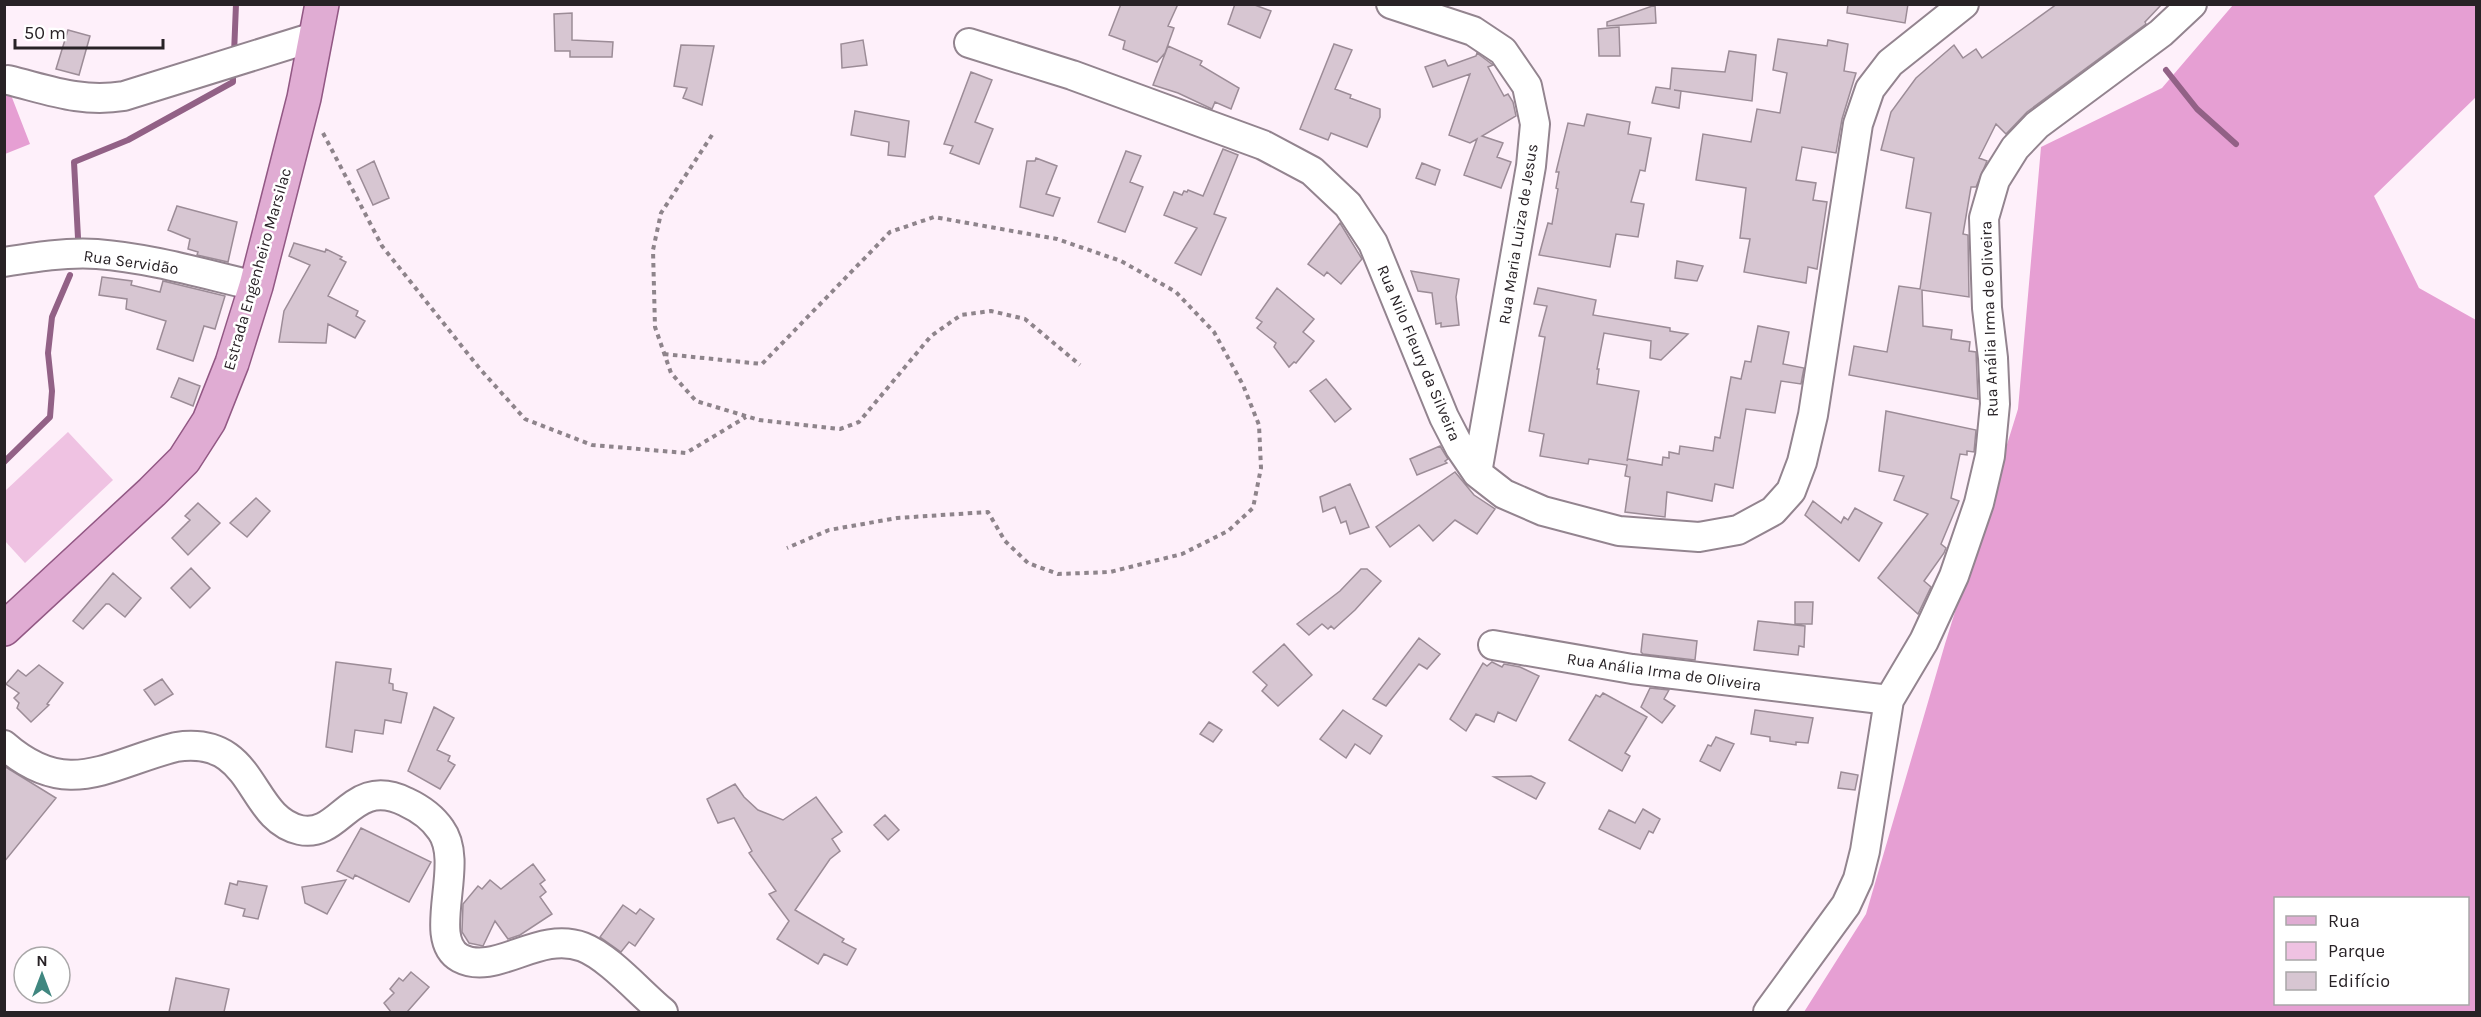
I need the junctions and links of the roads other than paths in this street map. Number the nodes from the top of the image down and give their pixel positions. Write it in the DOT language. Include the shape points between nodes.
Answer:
graph roads {
  1 [pos="322,4"];
  2 [pos="1391,4"];
  3 [pos="1964,4"];
  4 [pos="2192,4"];
  5 [pos="317,36"];
  6 [pos="969,43"];
  7 [pos="8,80"];
  8 [pos="4,262"];
  9 [pos="256,286"];
  10 [pos="1477,473"];
  11 [pos="4,629"];
  12 [pos="1493,645"];
  13 [pos="1889,700"];
  14 [pos="4,745"];
  15 [pos="663,1012"];
  16 [pos="1768,1012"];
  1 -- 5 [label="main road, Estrada Engenheiro Marsilac"];
  2 -- 10 [label="street, Rua Maria Luiza de Jesus" via="1473,31 1503,51 1527,86 1535,124"];
  3 -- 10 [label="street, Rua Nilo Fleury da Silveira" via="1890,63 1870,89 1858,124 1811,424 1791,491 1773,511 1738,530 1699,537 1619,531 1543,511 1504,494"];
  4 -- 13 [label="street, Rua Anália Irma de Oliveira" via="2161,33 2037,125 2015,148 1995,180 1984,218 1995,404 1990,456 1954,576 1924,641"];
  5 -- 7 [label="street" via="124,96 103,99 84,99"];
  5 -- 9 [label="main road, Estrada Engenheiro Marsilac"];
  6 -- 10 [label="street, Rua Nilo Fleury da Silveira" via="1072,75 1251,141 1312,171 1348,205 1373,243 1444,417"];
  8 -- 9 [label="street, Rua Servidão" via="98,254"];
  9 -- 11 [label="main road, Estrada Engenheiro Marsilac" via="209,421 184,460"];
  12 -- 13 [label="street, Rua Anália Irma de Oliveira" via="1632,669"];
  13 -- 16 [label="street" via="1858,879 1846,905"];
  14 -- 15 [label="street" via="41,768 72,776 90,775 176,747 215,749 239,767 274,816 290,827 308,831 318,829 366,797 396,797 430,818 447,838 451,874 445,928 449,948 458,957 474,963 487,962 544,944 576,945 601,957"];
}
